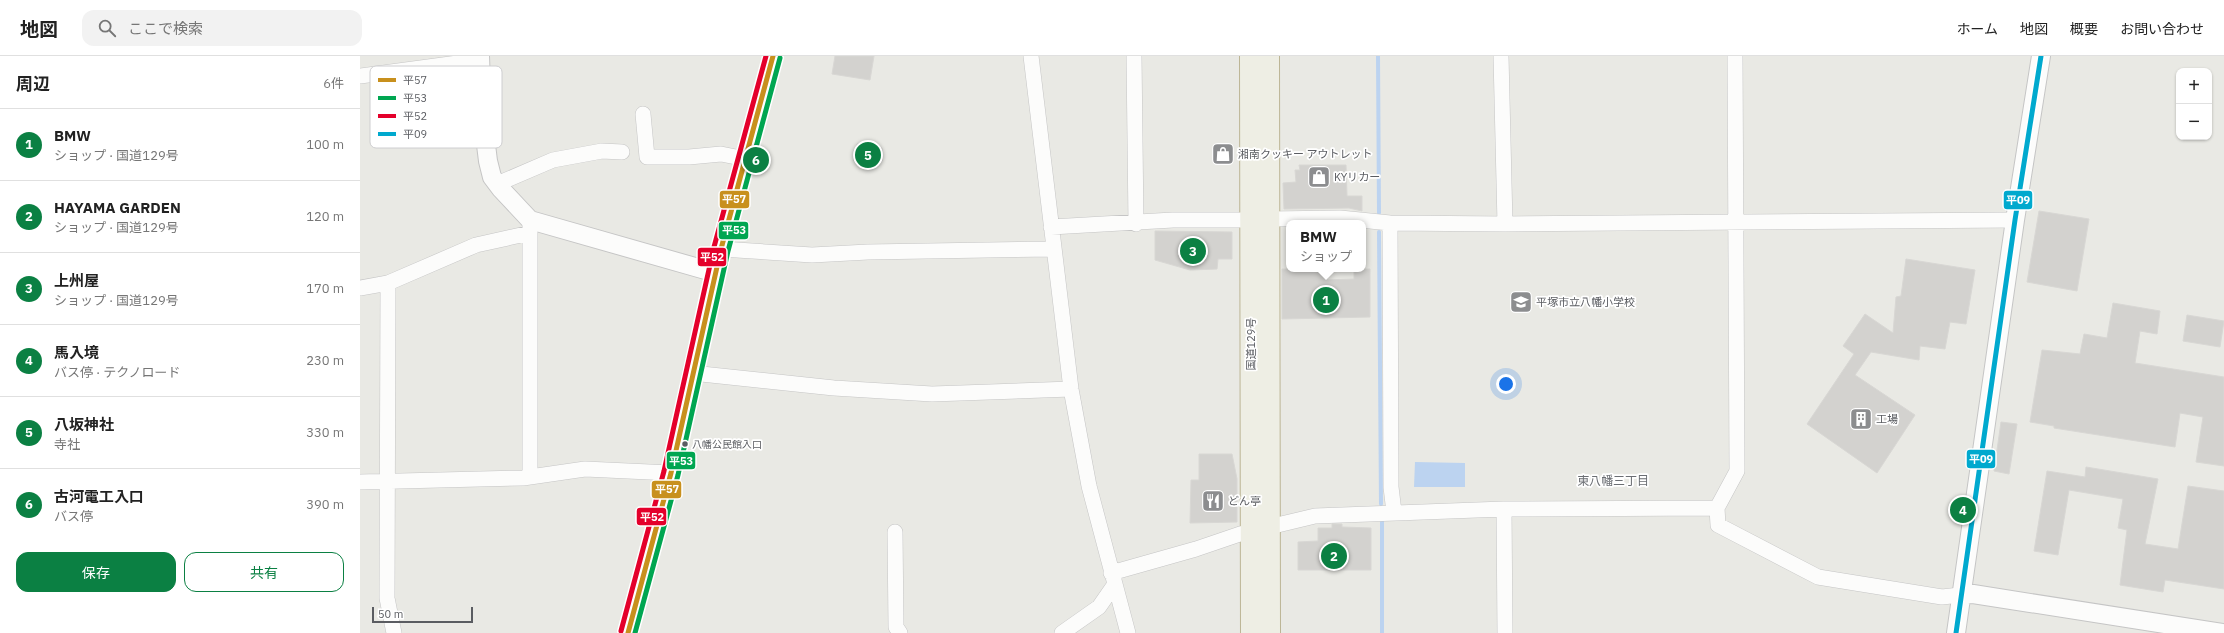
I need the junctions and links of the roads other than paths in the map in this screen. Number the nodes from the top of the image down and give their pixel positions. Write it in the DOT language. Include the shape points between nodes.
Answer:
graph roads {
  1 [pos="773,56"];
  2 [pos="1030,56"];
  3 [pos="1134,56"];
  4 [pos="1251,56"];
  5 [pos="1268,56"];
  6 [pos="1501,56"];
  7 [pos="1735,56"];
  8 [pos="2041,56"];
  9 [pos="480,58"];
  10 [pos="427,66"];
  11 [pos="370,74"];
  12 [pos="360,76"];
  13 [pos="643,114"];
  14 [pos="486,148"];
  15 [pos="622,152"];
  16 [pos="746,159"];
  17 [pos="497,184"];
  18 [pos="1258,220"];
  19 [pos="1360,220"];
  20 [pos="2016,220"];
  21 [pos="1366,221"];
  22 [pos="1390,223"];
  23 [pos="1737,223"];
  24 [pos="1136,224"];
  25 [pos="1505,224"];
  26 [pos="530,226"];
  27 [pos="1051,227"];
  28 [pos="1053,249"];
  29 [pos="721,250"];
  30 [pos="716,273"];
  31 [pos="388,283"];
  32 [pos="360,288"];
  33 [pos="692,373"];
  34 [pos="1071,389"];
  35 [pos="671,473"];
  36 [pos="530,477"];
  37 [pos="360,482"];
  38 [pos="387,482"];
  39 [pos="1717,508"];
  40 [pos="1504,509"];
  41 [pos="1394,512"];
  42 [pos="1260,529"];
  43 [pos="895,532"];
  44 [pos="1113,578"];
  45 [pos="1960,596"];
  46 [pos="394,633"];
  47 [pos="628,633"];
  48 [pos="900,633"];
  49 [pos="1062,633"];
  50 [pos="1128,633"];
  51 [pos="1252,633"];
  52 [pos="1269,633"];
  53 [pos="1505,633"];
  54 [pos="1956,633"];
  55 [pos="2222,633"];
  1 -- 16 [label="street"];
  2 -- 27 [label="street"];
  3 -- 24 [label="street"];
  4 -- 18 [label="highway, 国道129号"];
  5 -- 18 [label="highway, 国道129号"];
  6 -- 25 [label="street"];
  7 -- 23 [label="street"];
  8 -- 20 [label="street"];
  9 -- 10 [label="street"];
  11 -- 12 [label="street"];
  13 -- 16 [label="street" via="647,157 721,154"];
  14 -- 17 [label="street" via="492,177"];
  15 -- 17 [label="street" via="602,151 553,160"];
  16 -- 29 [label="street"];
  17 -- 26 [label="street"];
  18 -- 19 [label="street"];
  18 -- 24 [label="street" via="1173,220"];
  18 -- 42 [label="highway, 国道129号"];
  20 -- 23 [label="street"];
  20 -- 45 [label="street"];
  21 -- 22 [label="street"];
  22 -- 25 [label="street"];
  22 -- 41 [label="street" via="1390,486"];
  23 -- 25 [label="street"];
  23 -- 39 [label="street" via="1737,471"];
  24 -- 27 [label="street"];
  26 -- 30 [label="street"];
  26 -- 31 [label="street" via="476,245"];
  26 -- 36 [label="street"];
  27 -- 28 [label="street"];
  28 -- 29 [label="street" via="812,255"];
  28 -- 34 [label="street"];
  29 -- 30 [label="street"];
  30 -- 33 [label="street"];
  31 -- 32 [label="street"];
  31 -- 38 [label="street"];
  33 -- 34 [label="street" via="834,388 932,394"];
  33 -- 35 [label="street"];
  34 -- 44 [label="street" via="1089,486"];
  35 -- 36 [label="street" via="585,469"];
  35 -- 47 [label="street"];
  36 -- 38 [label="street"];
  37 -- 38 [label="street"];
  38 -- 46 [label="street" via="387,598"];
  39 -- 40 [label="street"];
  39 -- 45 [label="street" via="1718,525 1818,577 1942,597"];
  40 -- 41 [label="street"];
  40 -- 53 [label="street"];
  41 -- 42 [label="street" via="1315,516"];
  42 -- 44 [label="street"];
  42 -- 51 [label="highway, 国道129号"];
  42 -- 52 [label="highway, 国道129号"];
  43 -- 48 [label="street" via="896,627"];
  44 -- 49 [label="street" via="1099,607"];
  44 -- 50 [label="street"];
  45 -- 54 [label="street"];
  45 -- 55 [label="street" via="1973,594"];
}
